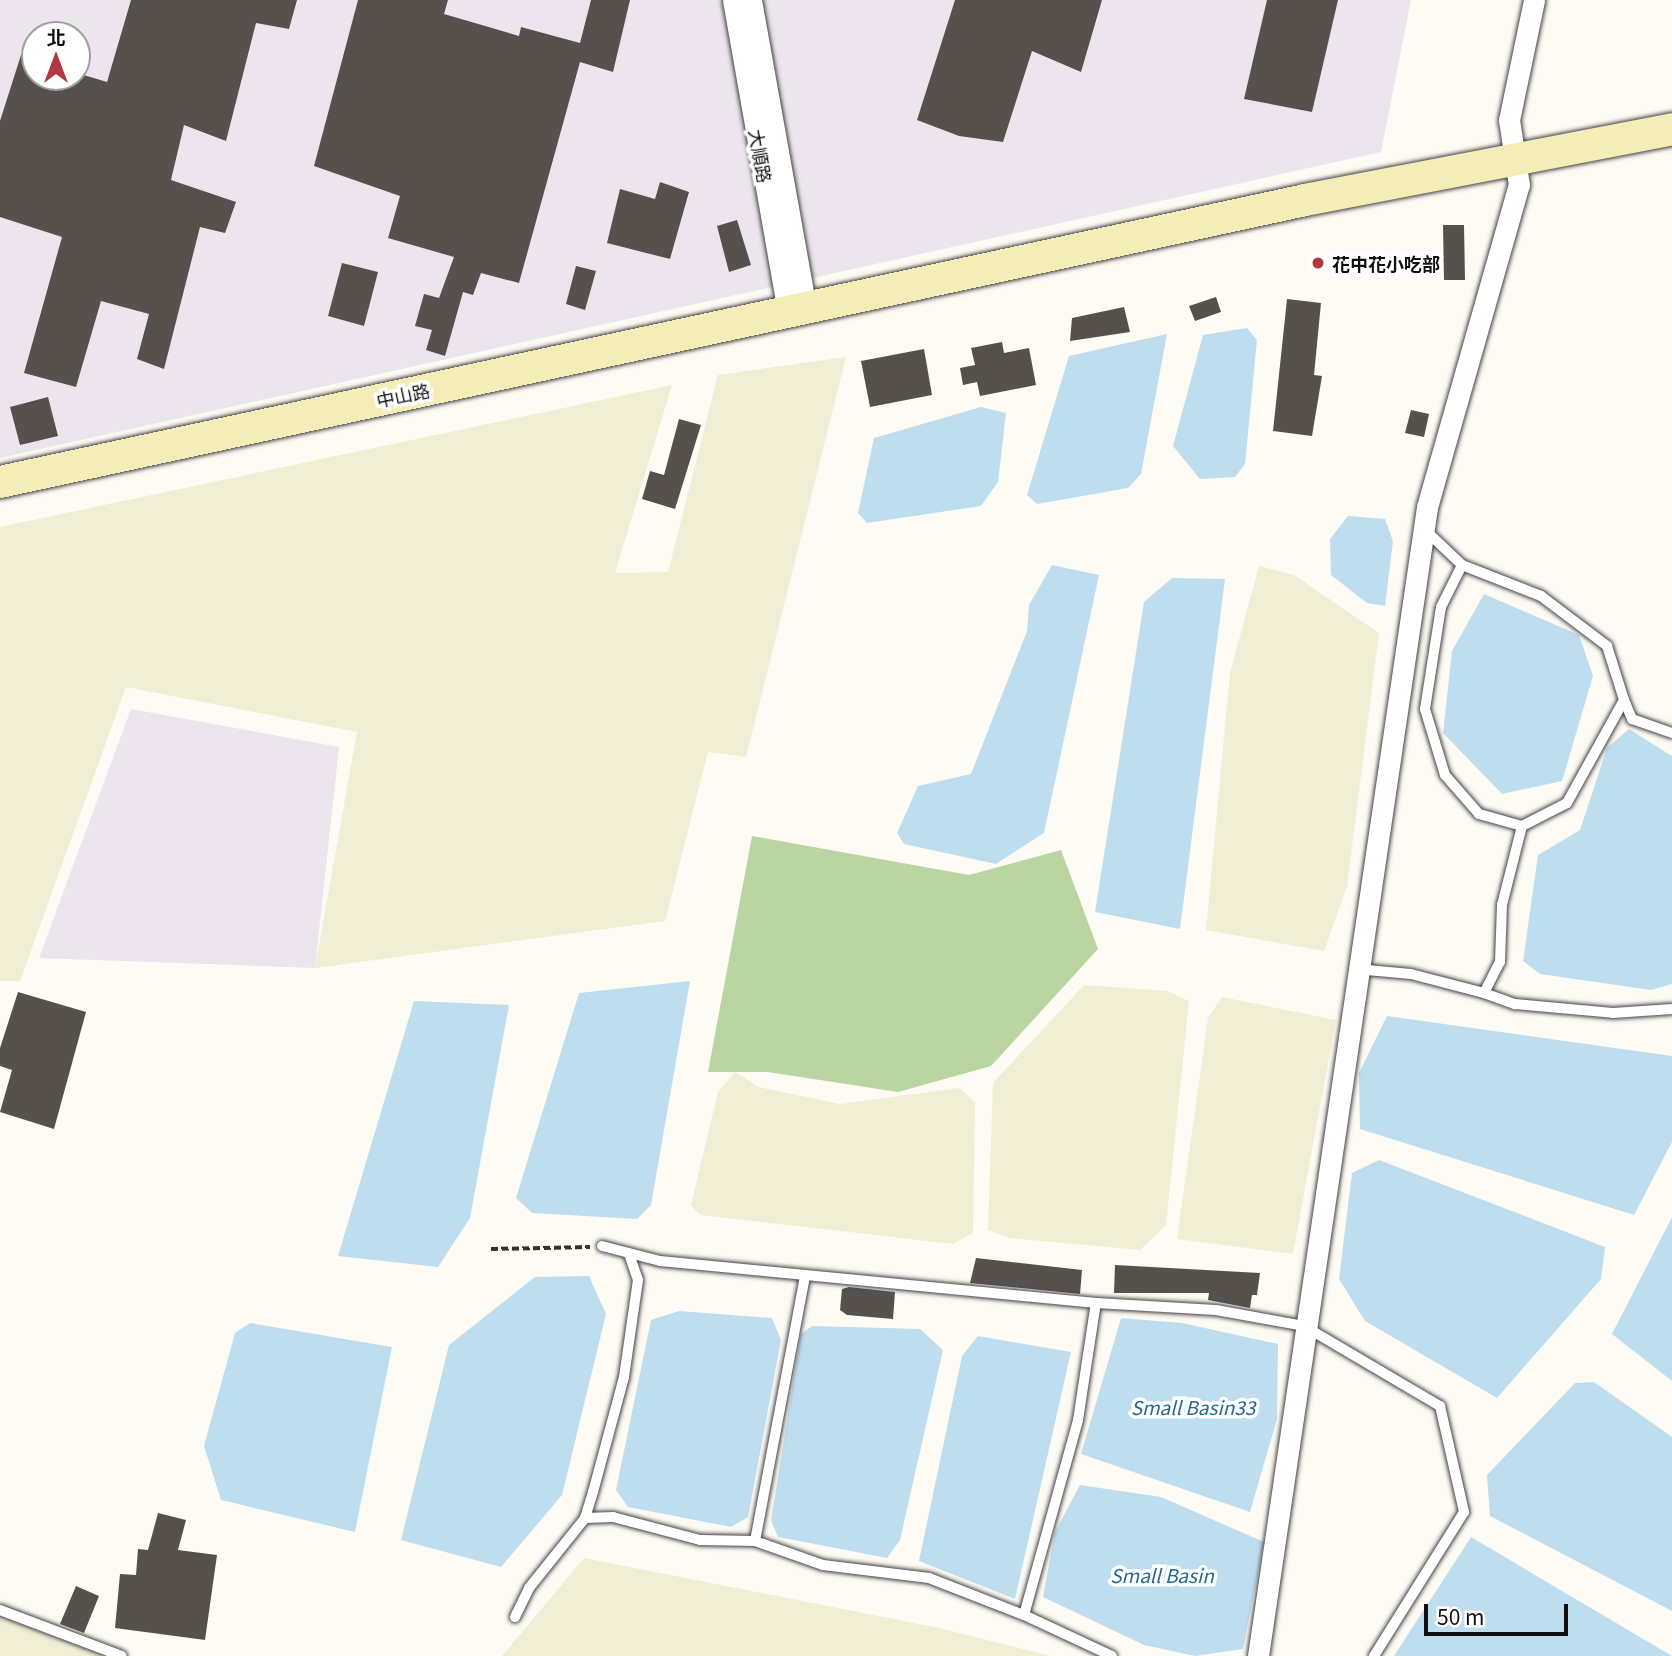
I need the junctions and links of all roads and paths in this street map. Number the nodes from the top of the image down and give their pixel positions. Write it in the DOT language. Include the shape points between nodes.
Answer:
graph roads {
  1 [pos="733,0"];
  2 [pos="751,0"];
  3 [pos="1534,0"];
  4 [pos="1672,129"];
  5 [pos="1518,162"];
  6 [pos="797,310"];
  7 [pos="0,482"];
  8 [pos="1424,529"];
  9 [pos="1462,565"];
  10 [pos="1624,700"];
  11 [pos="1672,733"];
  12 [pos="1522,827"];
  13 [pos="1356,969"];
  14 [pos="1484,993"];
  15 [pos="1672,1009"];
  16 [pos="602,1247"];
  17 [pos="491,1249"];
  18 [pos="629,1254"];
  19 [pos="805,1277"];
  20 [pos="1096,1303"];
  21 [pos="1304,1326"];
  22 [pos="585,1518"];
  23 [pos="755,1541"];
  24 [pos="0,1610"];
  25 [pos="1024,1615"];
  26 [pos="515,1617"];
  27 [pos="122,1656"];
  28 [pos="1112,1656"];
  29 [pos="1258,1656"];
  30 [pos="1374,1656"];
  1 -- 6 [label="street, 大順路"];
  2 -- 6 [label="street, 大順路"];
  3 -- 5 [label="street" via="1509,120"];
  4 -- 5 [label="main road, 中山路"];
  5 -- 6 [label="main road, 中山路" via="1305,200"];
  5 -- 8 [label="street" via="1519,185"];
  6 -- 7 [label="main road, 中山路"];
  8 -- 9 [label="lane"];
  8 -- 13 [label="street"];
  9 -- 10 [label="lane" via="1541,596 1607,646"];
  9 -- 12 [label="lane" via="1441,607 1425,709 1446,775 1479,814"];
  10 -- 11 [label="lane" via="1632,719"];
  10 -- 12 [label="lane" via="1567,803"];
  12 -- 14 [label="lane" via="1502,905 1500,962"];
  13 -- 14 [label="lane" via="1411,974"];
  13 -- 21 [label="street" via="1336,1154"];
  14 -- 15 [label="lane" via="1515,1004 1613,1013"];
  16 -- 17 [label="path"];
  16 -- 18 [label="lane"];
  18 -- 19 [label="lane"];
  18 -- 22 [label="lane" via="638,1280 624,1377"];
  19 -- 20 [label="lane"];
  19 -- 23 [label="lane"];
  20 -- 21 [label="lane" via="1196,1307"];
  20 -- 25 [label="lane" via="1078,1420"];
  21 -- 29 [label="street"];
  21 -- 30 [label="lane" via="1440,1406 1465,1511 1412,1586"];
  22 -- 23 [label="lane" via="613,1517 700,1540"];
  22 -- 26 [label="lane" via="529,1588"];
  23 -- 25 [label="lane" via="823,1565 929,1578"];
  24 -- 27 [label="lane"];
  25 -- 28 [label="lane"];
}
